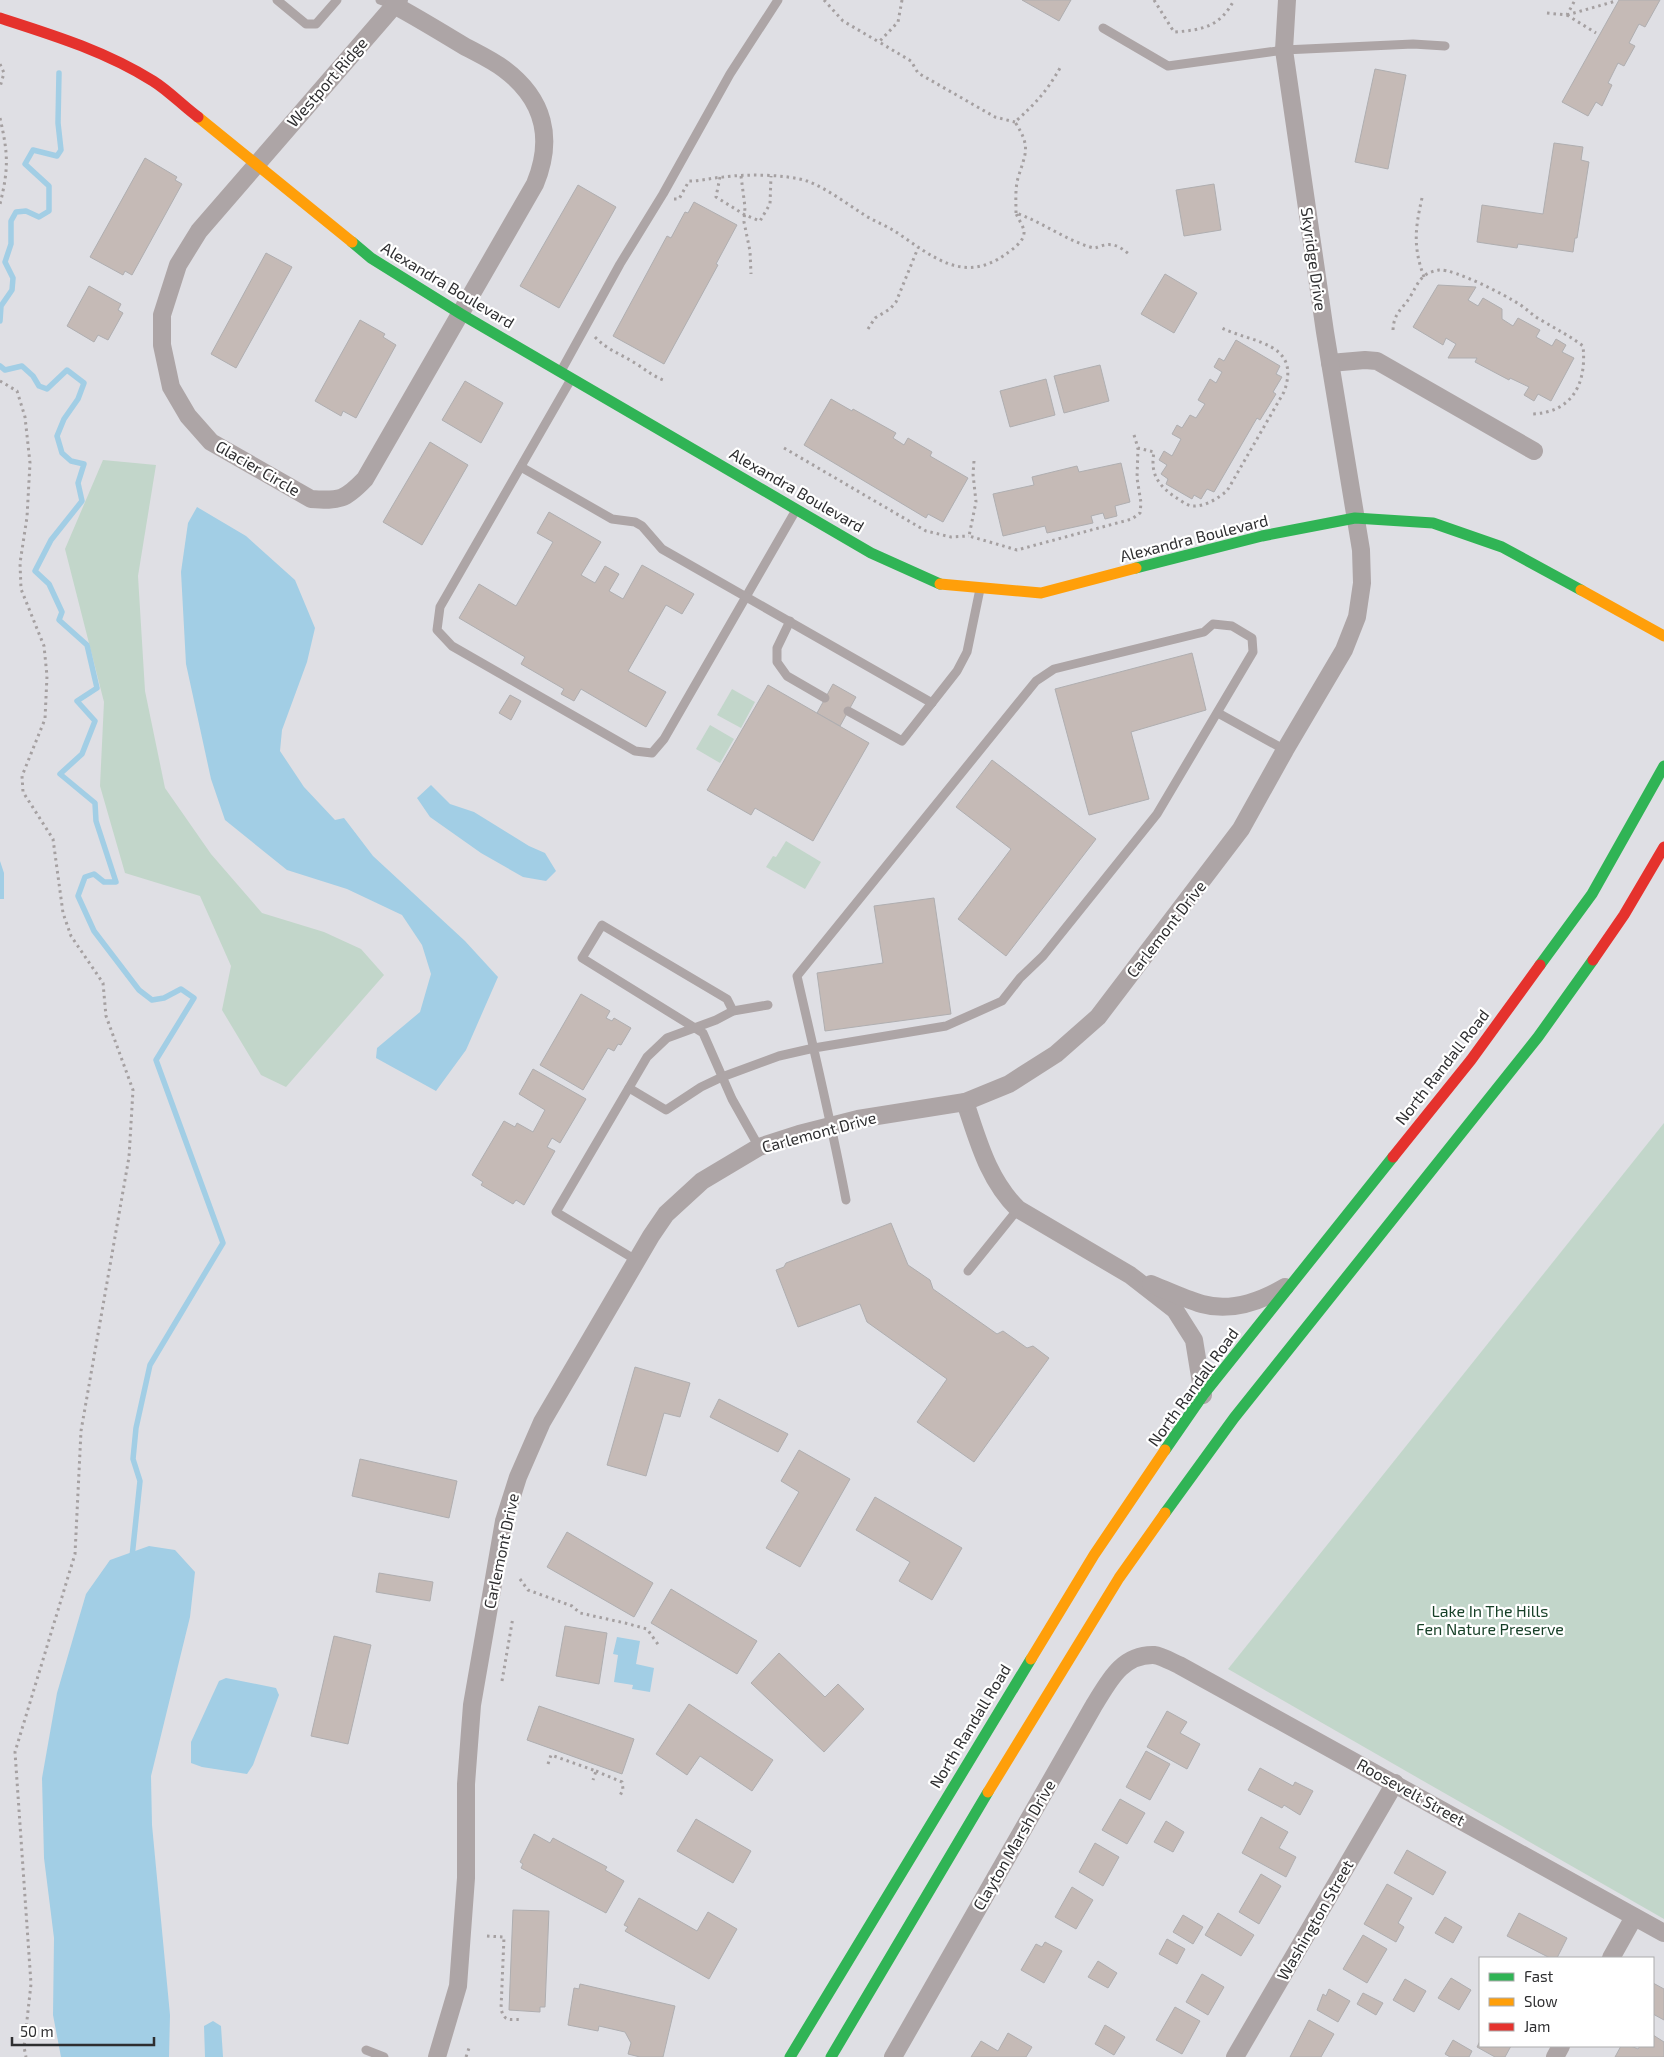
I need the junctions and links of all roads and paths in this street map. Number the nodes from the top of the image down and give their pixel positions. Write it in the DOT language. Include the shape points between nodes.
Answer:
graph roads {
  1 [pos="277,0"];
  2 [pos="337,0"];
  3 [pos="778,0"];
  4 [pos="824,0"];
  5 [pos="902,0"];
  6 [pos="1154,0"];
  7 [pos="1234,0"];
  8 [pos="1288,0"];
  9 [pos="1575,0"];
  10 [pos="1616,1"];
  11 [pos="391,2"];
  12 [pos="1547,13"];
  13 [pos="1567,15"];
  14 [pos="0,18"];
  15 [pos="1103,28"];
  16 [pos="1596,33"];
  17 [pos="879,42"];
  18 [pos="1445,46"];
  19 [pos="1284,50"];
  20 [pos="0,64"];
  21 [pos="1060,68"];
  22 [pos="0,87"];
  23 [pos="0,118"];
  24 [pos="1015,122"];
  25 [pos="256,164"];
  26 [pos="741,176"];
  27 [pos="771,176"];
  28 [pos="720,177"];
  29 [pos="669,198"];
  30 [pos="1422,198"];
  31 [pos="0,204"];
  32 [pos="1016,213"];
  33 [pos="745,215"];
  34 [pos="918,248"];
  35 [pos="1129,254"];
  36 [pos="751,274"];
  37 [pos="1424,277"];
  38 [pos="461,314"];
  39 [pos="1222,328"];
  40 [pos="868,329"];
  41 [pos="1393,330"];
  42 [pos="592,333"];
  43 [pos="1330,363"];
  44 [pos="561,372"];
  45 [pos="572,378"];
  46 [pos="0,381"];
  47 [pos="666,381"];
  48 [pos="1531,414"];
  49 [pos="1134,435"];
  50 [pos="784,448"];
  51 [pos="1138,448"];
  52 [pos="1534,451"];
  53 [pos="974,461"];
  54 [pos="521,467"];
  55 [pos="797,509"];
  56 [pos="1355,518"];
  57 [pos="969,536"];
  58 [pos="980,588"];
  59 [pos="746,598"];
  60 [pos="790,621"];
  61 [pos="1664,636"];
  62 [pos="825,698"];
  63 [pos="932,703"];
  64 [pos="848,711"];
  65 [pos="1218,713"];
  66 [pos="1284,750"];
  67 [pos="1664,766"];
  68 [pos="1664,847"];
  69 [pos="768,1005"];
  70 [pos="733,1011"];
  71 [pos="694,1028"];
  72 [pos="814,1048"];
  73 [pos="722,1077"];
  74 [pos="630,1088"];
  75 [pos="965,1102"];
  76 [pos="832,1126"];
  77 [pos="759,1147"];
  78 [pos="846,1200"];
  79 [pos="1018,1209"];
  80 [pos="636,1260"];
  81 [pos="968,1271"];
  82 [pos="1130,1275"];
  83 [pos="1292,1283"];
  84 [pos="1203,1395"];
  85 [pos="520,1579"];
  86 [pos="513,1617"];
  87 [pos="660,1647"];
  88 [pos="1155,1655"];
  89 [pos="502,1681"];
  90 [pos="548,1764"];
  91 [pos="596,1771"];
  92 [pos="593,1780"];
  93 [pos="1395,1783"];
  94 [pos="620,1796"];
  95 [pos="1634,1917"];
  96 [pos="1664,1933"];
  97 [pos="487,1936"];
  98 [pos="1612,1957"];
  99 [pos="523,2020"];
  100 [pos="470,2045"];
  101 [pos="366,2050"];
  102 [pos="26,2057"];
  103 [pos="384,2057"];
  104 [pos="437,2057"];
  105 [pos="466,2057"];
  106 [pos="790,2057"];
  107 [pos="831,2057"];
  108 [pos="893,2057"];
  109 [pos="1235,2057"];
  1 -- 2 [label="lane" via="306,24 316,24"];
  3 -- 44 [label="lane" via="730,74"];
  4 -- 17 [label="path" via="843,21"];
  5 -- 17 [label="path" via="898,22"];
  6 -- 7 [label="path" via="1174,32 1211,26 1229,10"];
  8 -- 19 [label="street, Skyridge Drive"];
  9 -- 13 [label="path"];
  10 -- 13 [label="path"];
  11 -- 25 [label="street, Westport Ridge"];
  11 -- 38 [label="street, Glacier Circle" via="504,68 528,90 542,117 546,141 543,166"];
  12 -- 13 [label="path"];
  13 -- 16 [label="path"];
  14 -- 25 [label="main road, Alexandra Boulevard" via="75,42 146,77"];
  15 -- 19 [label="lane" via="1168,66"];
  17 -- 24 [label="path" via="911,61 918,73 996,118"];
  18 -- 19 [label="lane" via="1413,44"];
  19 -- 43 [label="street, Skyridge Drive"];
  20 -- 22 [label="path" via="4,73"];
  21 -- 24 [label="path" via="1047,91"];
  23 -- 31 [label="path" via="7,148 6,178"];
  24 -- 32 [label="path" via="1023,135 1026,153 1016,191"];
  25 -- 38 [label="main road, Alexandra Boulevard" via="370,258"];
  25 -- 38 [label="street, Glacier Circle" via="199,231 178,265 162,315 162,345 171,387 188,416 211,442 311,499 350,496 365,479"];
  26 -- 27 [label="path"];
  26 -- 28 [label="path"];
  26 -- 33 [label="path"];
  27 -- 33 [label="path" via="770,204 760,221"];
  27 -- 34 [label="path" via="806,181"];
  28 -- 29 [label="path" via="689,181 679,199"];
  28 -- 33 [label="path" via="716,197"];
  30 -- 37 [label="path" via="1415,243"];
  32 -- 34 [label="path" via="1024,230 1022,239 1003,256 985,264 966,268 952,266"];
  32 -- 35 [label="path" via="1032,218 1077,243 1094,248 1116,245"];
  33 -- 36 [label="path"];
  34 -- 40 [label="path" via="896,302 875,318"];
  37 -- 41 [label="path" via="1398,311"];
  37 -- 48 [label="path" via="1439,270 1452,271 1504,296 1583,346 1585,364 1573,396 1550,412"];
  38 -- 44 [label="main road, Alexandra Boulevard"];
  39 -- 51 [label="path" via="1268,344 1282,357 1288,375 1284,392 1227,491 1202,505 1192,506 1181,501 1158,484 1152,468 1154,452"];
  42 -- 47 [label="path" via="604,347"];
  43 -- 52 [label="street" via="1377,361"];
  43 -- 56 [label="street, Skyridge Drive"];
  44 -- 45 [label="main road, Alexandra Boulevard"];
  45 -- 54 [label="lane"];
  45 -- 55 [label="main road, Alexandra Boulevard"];
  46 -- 102 [label="path" via="17,391 25,417 30,464 20,563 21,589 44,646 47,676 45,719 22,776 23,792 53,840 63,913 71,936 103,983 106,1016 133,1090 129,1158 81,1431 75,1554 16,1752 30,1984 24,2046"];
  49 -- 51 [label="path"];
  50 -- 57 [label="path" via="926,531 951,537"];
  51 -- 57 [label="path" via="1137,478 1141,503 1140,513 1132,519 1017,550"];
  53 -- 57 [label="path" via="976,502"];
  54 -- 59 [label="lane" via="612,519 642,526 662,549"];
  54 -- 59 [label="lane" via="440,607 437,630 452,646 635,751 652,753 664,739"];
  55 -- 58 [label="main road, Alexandra Boulevard" via="872,553 943,585"];
  55 -- 59 [label="lane"];
  56 -- 58 [label="main road, Alexandra Boulevard" via="1262,536 1041,592"];
  56 -- 61 [label="main road, Alexandra Boulevard" via="1434,523 1502,547"];
  56 -- 66 [label="street, Carlemont Drive" via="1361,550 1362,583 1357,617 1344,650"];
  58 -- 63 [label="lane" via="967,652 957,671"];
  59 -- 60 [label="lane"];
  60 -- 62 [label="lane" via="778,648 777,662 787,676"];
  60 -- 63 [label="lane"];
  63 -- 64 [label="lane" via="902,741"];
  65 -- 66 [label="lane"];
  65 -- 72 [label="lane" via="1157,814 1043,956 1002,1001 946,1026"];
  65 -- 72 [label="lane" via="1253,652 1252,638 1232,626 1213,624 1204,632 1054,669 1036,681 797,976"];
  66 -- 75 [label="street, Carlemont Drive" via="1242,829 1098,1017 1056,1054 1009,1084"];
  67 -- 83 [label="main road, North Randall Road" via="1592,894 1471,1060"];
  68 -- 107 [label="main road" via="1624,915 1538,1037 1234,1418 1119,1578"];
  69 -- 70 [label="lane"];
  70 -- 71 [label="lane"];
  70 -- 71 [label="lane" via="727,999 602,925 582,958"];
  71 -- 73 [label="lane" via="703,1033"];
  71 -- 74 [label="lane" via="667,1038 647,1057"];
  72 -- 73 [label="lane" via="779,1056"];
  72 -- 76 [label="lane"];
  73 -- 74 [label="lane" via="666,1110"];
  73 -- 77 [label="lane"];
  74 -- 80 [label="lane" via="556,1212"];
  75 -- 76 [label="street, Carlemont Drive"];
  75 -- 79 [label="street" via="986,1162 1006,1197"];
  76 -- 77 [label="street, Carlemont Drive"];
  76 -- 78 [label="lane"];
  77 -- 80 [label="street, Carlemont Drive" via="695,1188 666,1214"];
  79 -- 81 [label="lane"];
  79 -- 82 [label="street"];
  80 -- 104 [label="street, Carlemont Drive" via="542,1422 504,1520 472,1706 466,1784 466,1878 458,1986"];
  82 -- 83 [label="street" via="1203,1305 1232,1306 1272,1294"];
  82 -- 84 [label="street" via="1175,1310 1190,1333"];
  83 -- 84 [label="main road, North Randall Road"];
  84 -- 106 [label="main road, North Randall Road" via="1073,1588"];
  85 -- 87 [label="path" via="528,1590 572,1606 580,1614 647,1629"];
  86 -- 89 [label="path"];
  88 -- 93 [label="street, Roosevelt Street"];
  88 -- 108 [label="street, Clayton Marsh Drive" via="1133,1659 1119,1668 1092,1707"];
  90 -- 91 [label="path" via="550,1755"];
  91 -- 92 [label="path"];
  91 -- 94 [label="path" via="622,1782"];
  93 -- 95 [label="street, Roosevelt Street"];
  93 -- 109 [label="street, Washington Street"];
  95 -- 96 [label="street, Roosevelt Street"];
  95 -- 98 [label="street"];
  97 -- 99 [label="path" via="504,1937 503,2016 508,2020"];
  100 -- 105 [label="path"];
  101 -- 103 [label="lane"];
}
